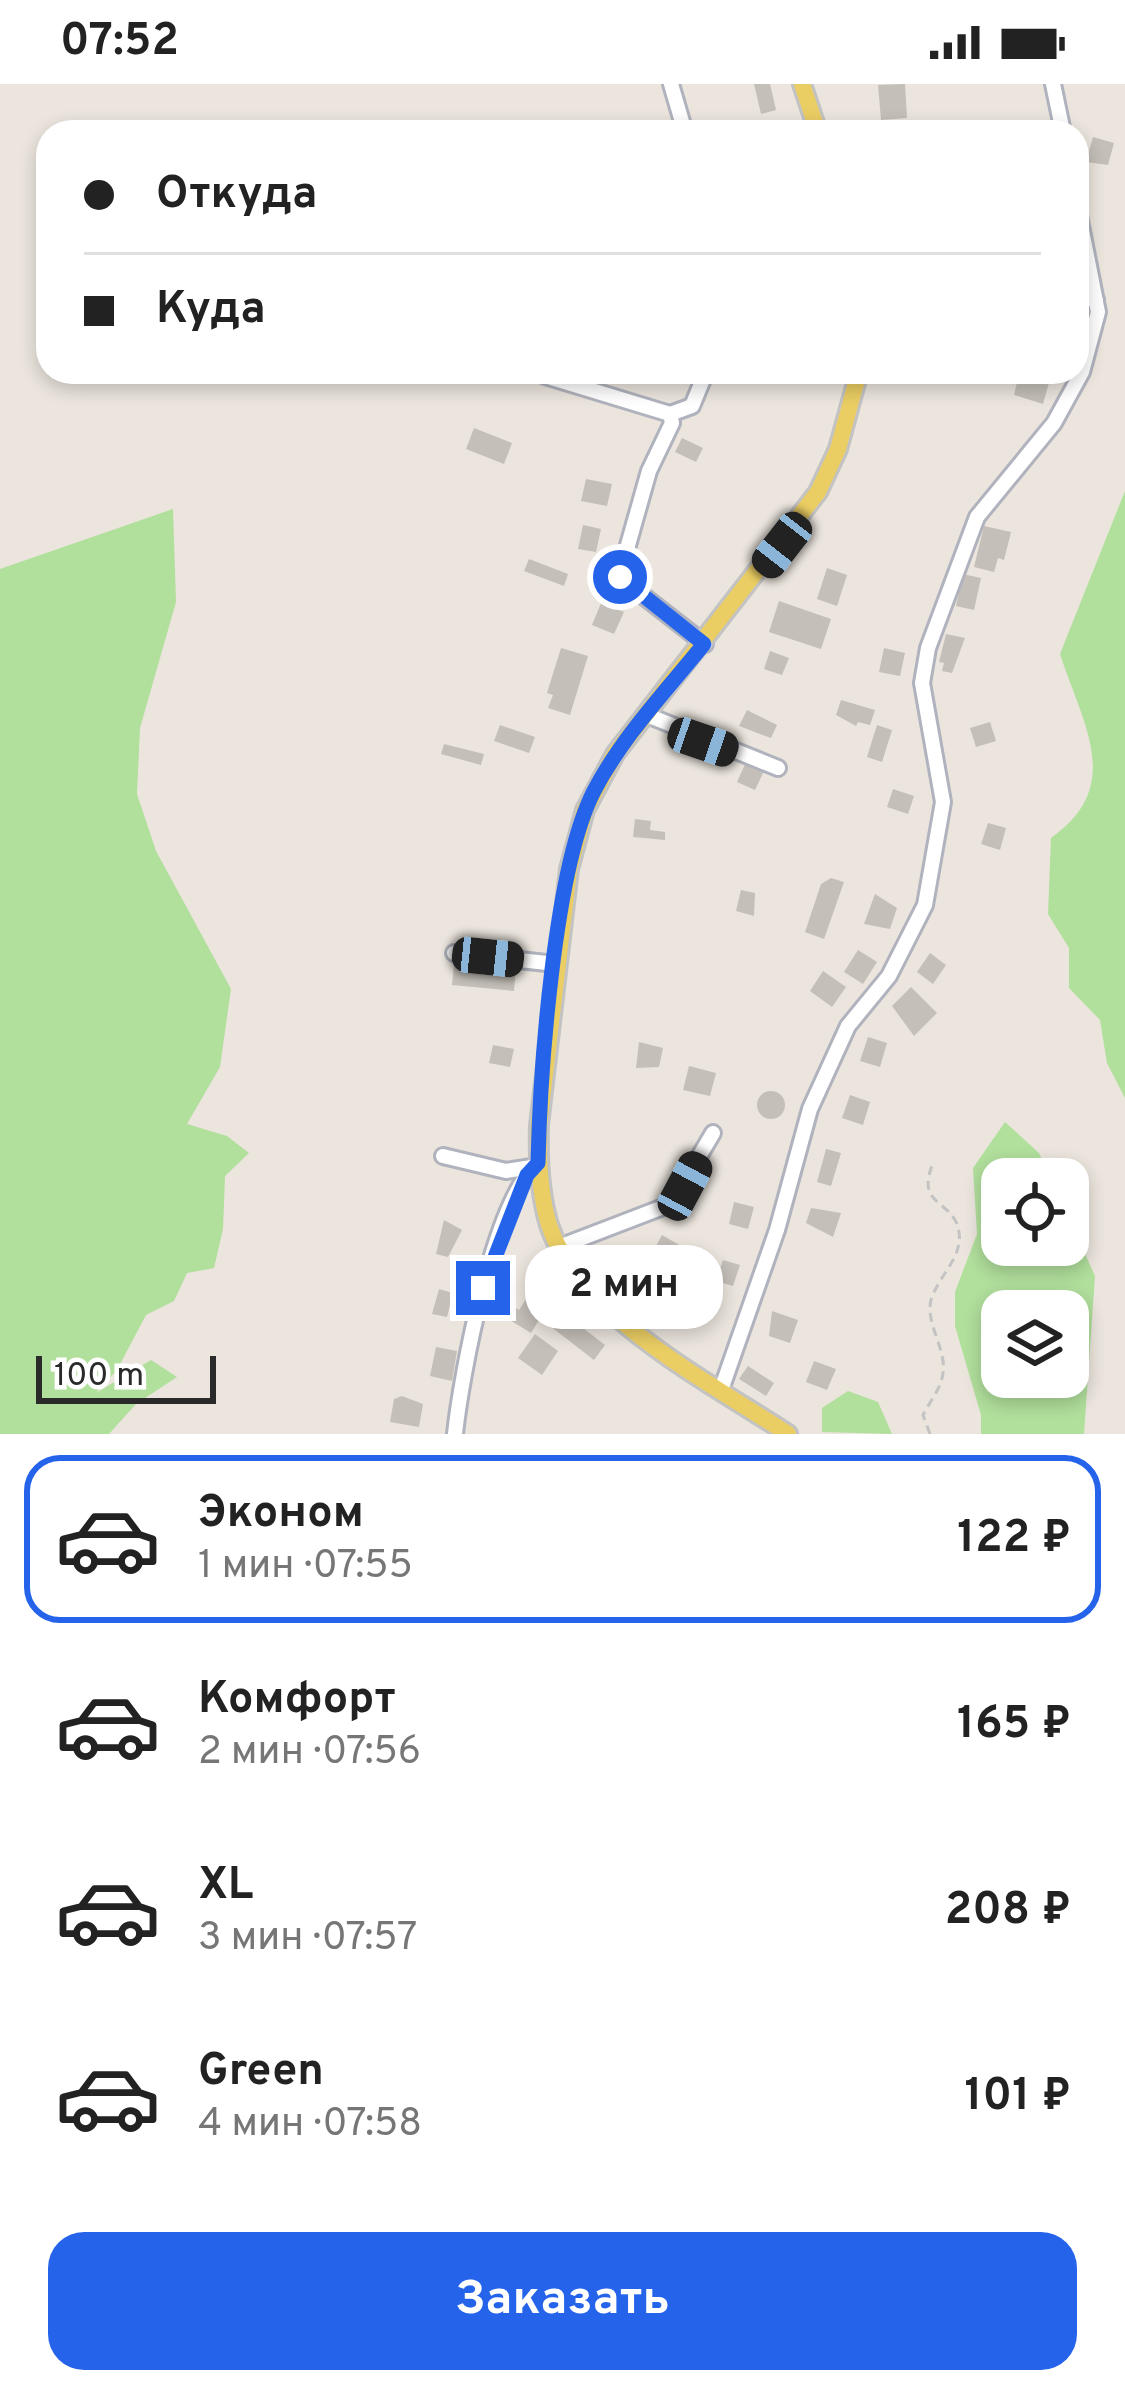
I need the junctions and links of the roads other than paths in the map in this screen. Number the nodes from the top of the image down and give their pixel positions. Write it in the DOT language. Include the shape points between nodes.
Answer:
graph roads {
  1 [pos="671,84"];
  2 [pos="802,84"];
  3 [pos="1053,84"];
  4 [pos="682,120"];
  5 [pos="814,120"];
  6 [pos="1060,120"];
  7 [pos="1089,265"];
  8 [pos="1089,299"];
  9 [pos="1096,300"];
  10 [pos="1089,346"];
  11 [pos="571,384"];
  12 [pos="701,384"];
  13 [pos="856,384"];
  14 [pos="1075,384"];
  15 [pos="670,414"];
  16 [pos="704,644"];
  17 [pos="647,716"];
  18 [pos="778,768"];
  19 [pos="454,953"];
  20 [pos="556,964"];
  21 [pos="713,1132"];
  22 [pos="443,1156"];
  23 [pos="535,1165"];
  24 [pos="559,1246"];
  25 [pos="721,1390"];
  26 [pos="455,1434"];
  27 [pos="788,1434"];
  1 -- 4 [label="street"];
  2 -- 5 [label="main road"];
  3 -- 6 [label="street"];
  7 -- 9 [label="street"];
  8 -- 9 [label="street"];
  9 -- 10 [label="street"];
  11 -- 15 [label="street"];
  12 -- 15 [label="street" via="692,406"];
  13 -- 16 [label="main road" via="818,492"];
  14 -- 25 [label="street" via="977,517 958,559 922,683 943,802 925,905 889,976 848,1026 810,1109"];
  15 -- 16 [label="street" via="620,577"];
  16 -- 17 [label="main road"];
  17 -- 18 [label="street"];
  17 -- 20 [label="main road" via="585,810"];
  19 -- 20 [label="street"];
  20 -- 23 [label="main road"];
  21 -- 24 [label="street" via="671,1204"];
  22 -- 23 [label="street" via="506,1171"];
  23 -- 24 [label="main road"];
  23 -- 26 [label="street" via="489,1262"];
  24 -- 25 [label="main road" via="590,1293"];
  25 -- 27 [label="main road"];
}
